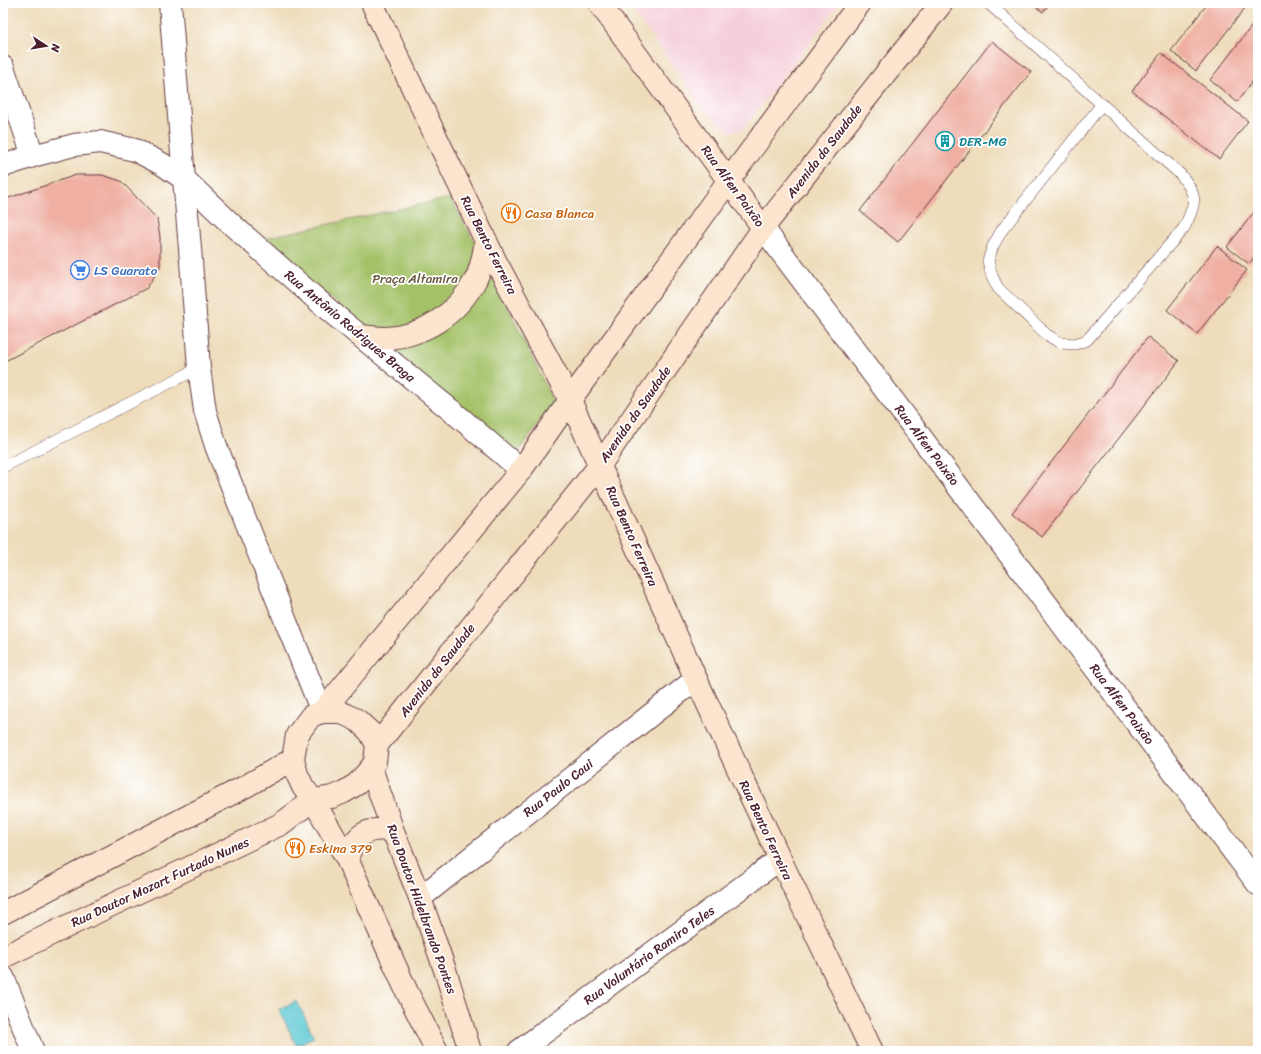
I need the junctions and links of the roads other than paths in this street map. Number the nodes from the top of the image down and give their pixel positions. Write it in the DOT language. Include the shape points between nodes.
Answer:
graph roads {
  1 [pos="170,3"];
  2 [pos="372,3"];
  3 [pos="599,3"];
  4 [pos="860,3"];
  5 [pos="942,3"];
  6 [pos="988,3"];
  7 [pos="3,67"];
  8 [pos="1102,104"];
  9 [pos="33,156"];
  10 [pos="3,166"];
  11 [pos="184,178"];
  12 [pos="729,180"];
  13 [pos="763,228"];
  14 [pos="486,240"];
  15 [pos="360,336"];
  16 [pos="199,368"];
  17 [pos="570,400"];
  18 [pos="600,465"];
  19 [pos="3,467"];
  20 [pos="521,470"];
  21 [pos="696,679"];
  22 [pos="322,712"];
  23 [pos="377,746"];
  24 [pos="293,759"];
  25 [pos="371,768"];
  26 [pos="313,800"];
  27 [pos="393,830"];
  28 [pos="348,859"];
  29 [pos="780,859"];
  30 [pos="1258,884"];
  31 [pos="420,898"];
  32 [pos="3,913"];
  33 [pos="3,956"];
  34 [pos="3,977"];
  35 [pos="34,1051"];
  36 [pos="437,1051"];
  37 [pos="470,1051"];
  38 [pos="519,1051"];
  39 [pos="872,1051"];
  1 -- 11 [label="street"];
  2 -- 14 [label="main road, Rua Bento Ferreira"];
  3 -- 12 [label="main road, Rua Alfen Paixão"];
  4 -- 12 [label="main road"];
  5 -- 13 [label="main road, Avenida da Saudade"];
  6 -- 8 [label="lane"];
  7 -- 9 [label="street"];
  8 -- 8 [label="lane" via="1002,230 988,261 998,288 1047,335 1061,343 1075,344 1087,340 1184,228 1195,200 1190,185 1180,174"];
  9 -- 10 [label="street, Rua Antônio Rodrigues Braga"];
  9 -- 11 [label="street, Rua Antônio Rodrigues Braga" via="74,145 100,142 135,150"];
  11 -- 15 [label="street, Rua Antônio Rodrigues Braga" via="230,224"];
  11 -- 16 [label="street"];
  12 -- 13 [label="main road, Rua Alfen Paixão"];
  12 -- 17 [label="main road"];
  13 -- 18 [label="main road, Avenida da Saudade"];
  13 -- 30 [label="street, Rua Alfen Paixão"];
  14 -- 15 [label="main road" via="483,260 476,278 454,309 422,330 403,336"];
  14 -- 17 [label="main road, Rua Bento Ferreira"];
  15 -- 20 [label="street, Rua Antônio Rodrigues Braga"];
  16 -- 19 [label="lane"];
  16 -- 22 [label="street" via="206,412 216,446"];
  17 -- 18 [label="main road, Rua Bento Ferreira"];
  17 -- 20 [label="main road"];
  18 -- 21 [label="main road, Rua Bento Ferreira"];
  18 -- 23 [label="main road, Avenida da Saudade"];
  20 -- 22 [label="main road"];
  21 -- 29 [label="main road, Rua Bento Ferreira"];
  21 -- 31 [label="street, Rua Paulo Caui"];
  22 -- 23 [label="main road" via="340,712 357,720 370,732"];
  22 -- 24 [label="main road" via="311,716 297,735"];
  23 -- 25 [label="main road, Avenida da Saudade" via="375,762"];
  24 -- 26 [label="main road" via="303,787"];
  24 -- 32 [label="main road"];
  25 -- 26 [label="main road, Avenida da Saudade" via="357,784 344,792"];
  25 -- 27 [label="main road, Rua Doutor Hidelbrando Pontes"];
  26 -- 28 [label="main road"];
  26 -- 33 [label="main road, Rua Doutor Mozart Furtado Nunes" via="282,824"];
  27 -- 28 [label="main road" via="381,828 359,837 351,847"];
  27 -- 31 [label="main road, Rua Doutor Hidelbrando Pontes"];
  28 -- 36 [label="main road" via="407,992"];
  29 -- 38 [label="street, Rua Voluntário Ramiro Teles"];
  29 -- 39 [label="main road, Rua Bento Ferreira"];
  31 -- 37 [label="main road, Rua Doutor Hidelbrando Pontes"];
  34 -- 35 [label="street"];
}
